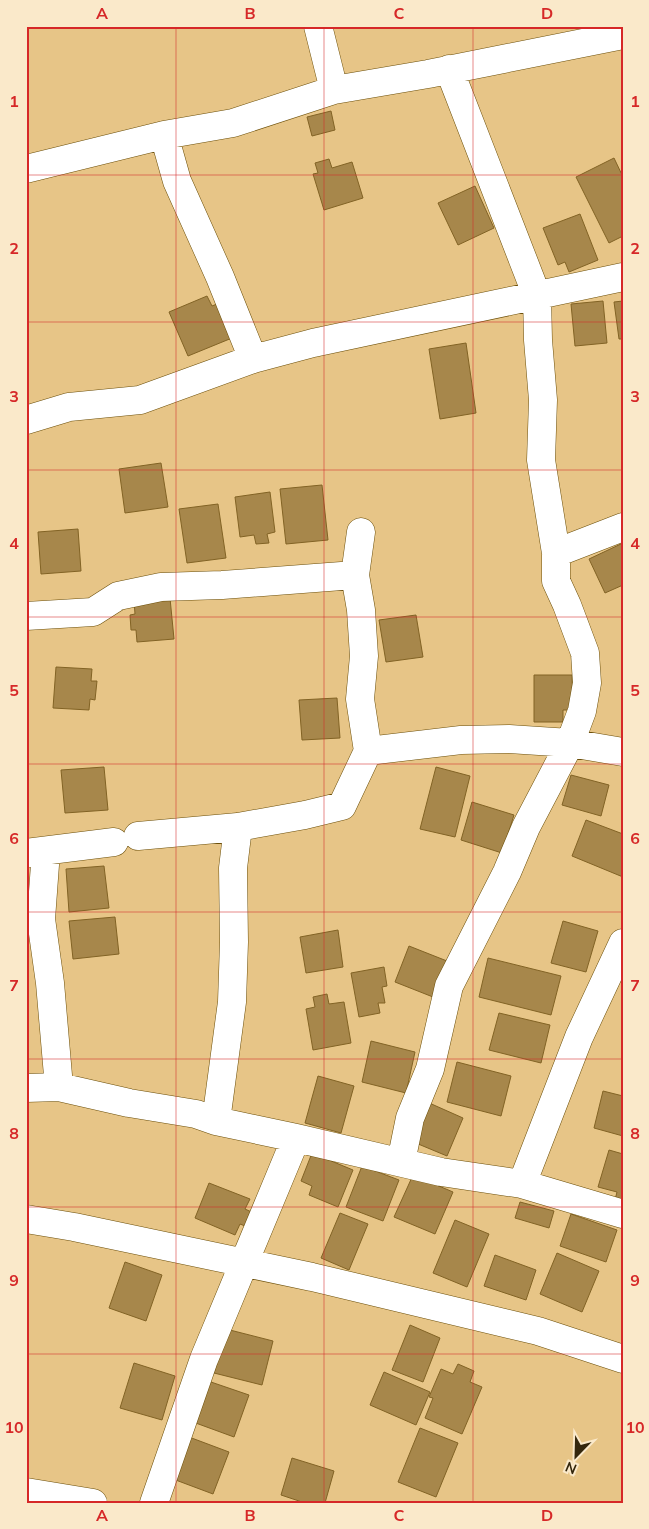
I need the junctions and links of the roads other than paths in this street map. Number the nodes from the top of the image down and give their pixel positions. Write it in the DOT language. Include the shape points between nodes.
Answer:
graph roads {
  1 [pos="318,26"];
  2 [pos="623,35"];
  3 [pos="449,69"];
  4 [pos="334,90"];
  5 [pos="164,135"];
  6 [pos="26,169"];
  7 [pos="623,277"];
  8 [pos="537,296"];
  9 [pos="253,359"];
  10 [pos="26,420"];
  11 [pos="623,527"];
  12 [pos="361,532"];
  13 [pos="556,553"];
  14 [pos="355,575"];
  15 [pos="26,616"];
  16 [pos="570,743"];
  17 [pos="368,752"];
  18 [pos="623,752"];
  19 [pos="238,827"];
  20 [pos="36,852"];
  21 [pos="623,943"];
  22 [pos="58,1087"];
  23 [pos="26,1088"];
  24 [pos="216,1121"];
  25 [pos="296,1138"];
  26 [pos="400,1162"];
  27 [pos="522,1184"];
  28 [pos="623,1214"];
  29 [pos="26,1219"];
  30 [pos="243,1264"];
  31 [pos="623,1359"];
  32 [pos="26,1492"];
  33 [pos="93,1503"];
  34 [pos="154,1503"];
  1 -- 4 [label="street"];
  2 -- 3 [label="street"];
  3 -- 4 [label="street"];
  3 -- 8 [label="street"];
  4 -- 5 [label="street" via="233,123"];
  5 -- 6 [label="street"];
  5 -- 9 [label="street" via="177,181"];
  7 -- 8 [label="street"];
  8 -- 9 [label="street" via="386,326"];
  8 -- 13 [label="street" via="543,400 541,460"];
  9 -- 10 [label="street" via="140,400 69,407"];
  11 -- 13 [label="street"];
  12 -- 14 [label="street"];
  13 -- 16 [label="street" via="556,581 585,653 587,683 582,711"];
  14 -- 15 [label="street" via="161,587 118,596 93,612"];
  14 -- 17 [label="street" via="364,656 360,699"];
  16 -- 17 [label="street" via="461,740"];
  16 -- 18 [label="street"];
  16 -- 26 [label="street" via="449,986 430,1069 410,1118"];
  17 -- 19 [label="street" via="342,806"];
  19 -- 20 [label="street"];
  19 -- 24 [label="street" via="233,868 232,1002"];
  20 -- 22 [label="street"];
  21 -- 27 [label="street" via="579,1038"];
  22 -- 23 [label="street"];
  22 -- 24 [label="street" via="196,1114"];
  24 -- 25 [label="street"];
  25 -- 26 [label="street"];
  25 -- 30 [label="street"];
  26 -- 27 [label="street" via="441,1172"];
  27 -- 28 [label="street"];
  29 -- 30 [label="street"];
  30 -- 31 [label="street" via="312,1277 538,1331"];
  30 -- 34 [label="street" via="204,1359"];
  32 -- 33 [label="street"];
}
